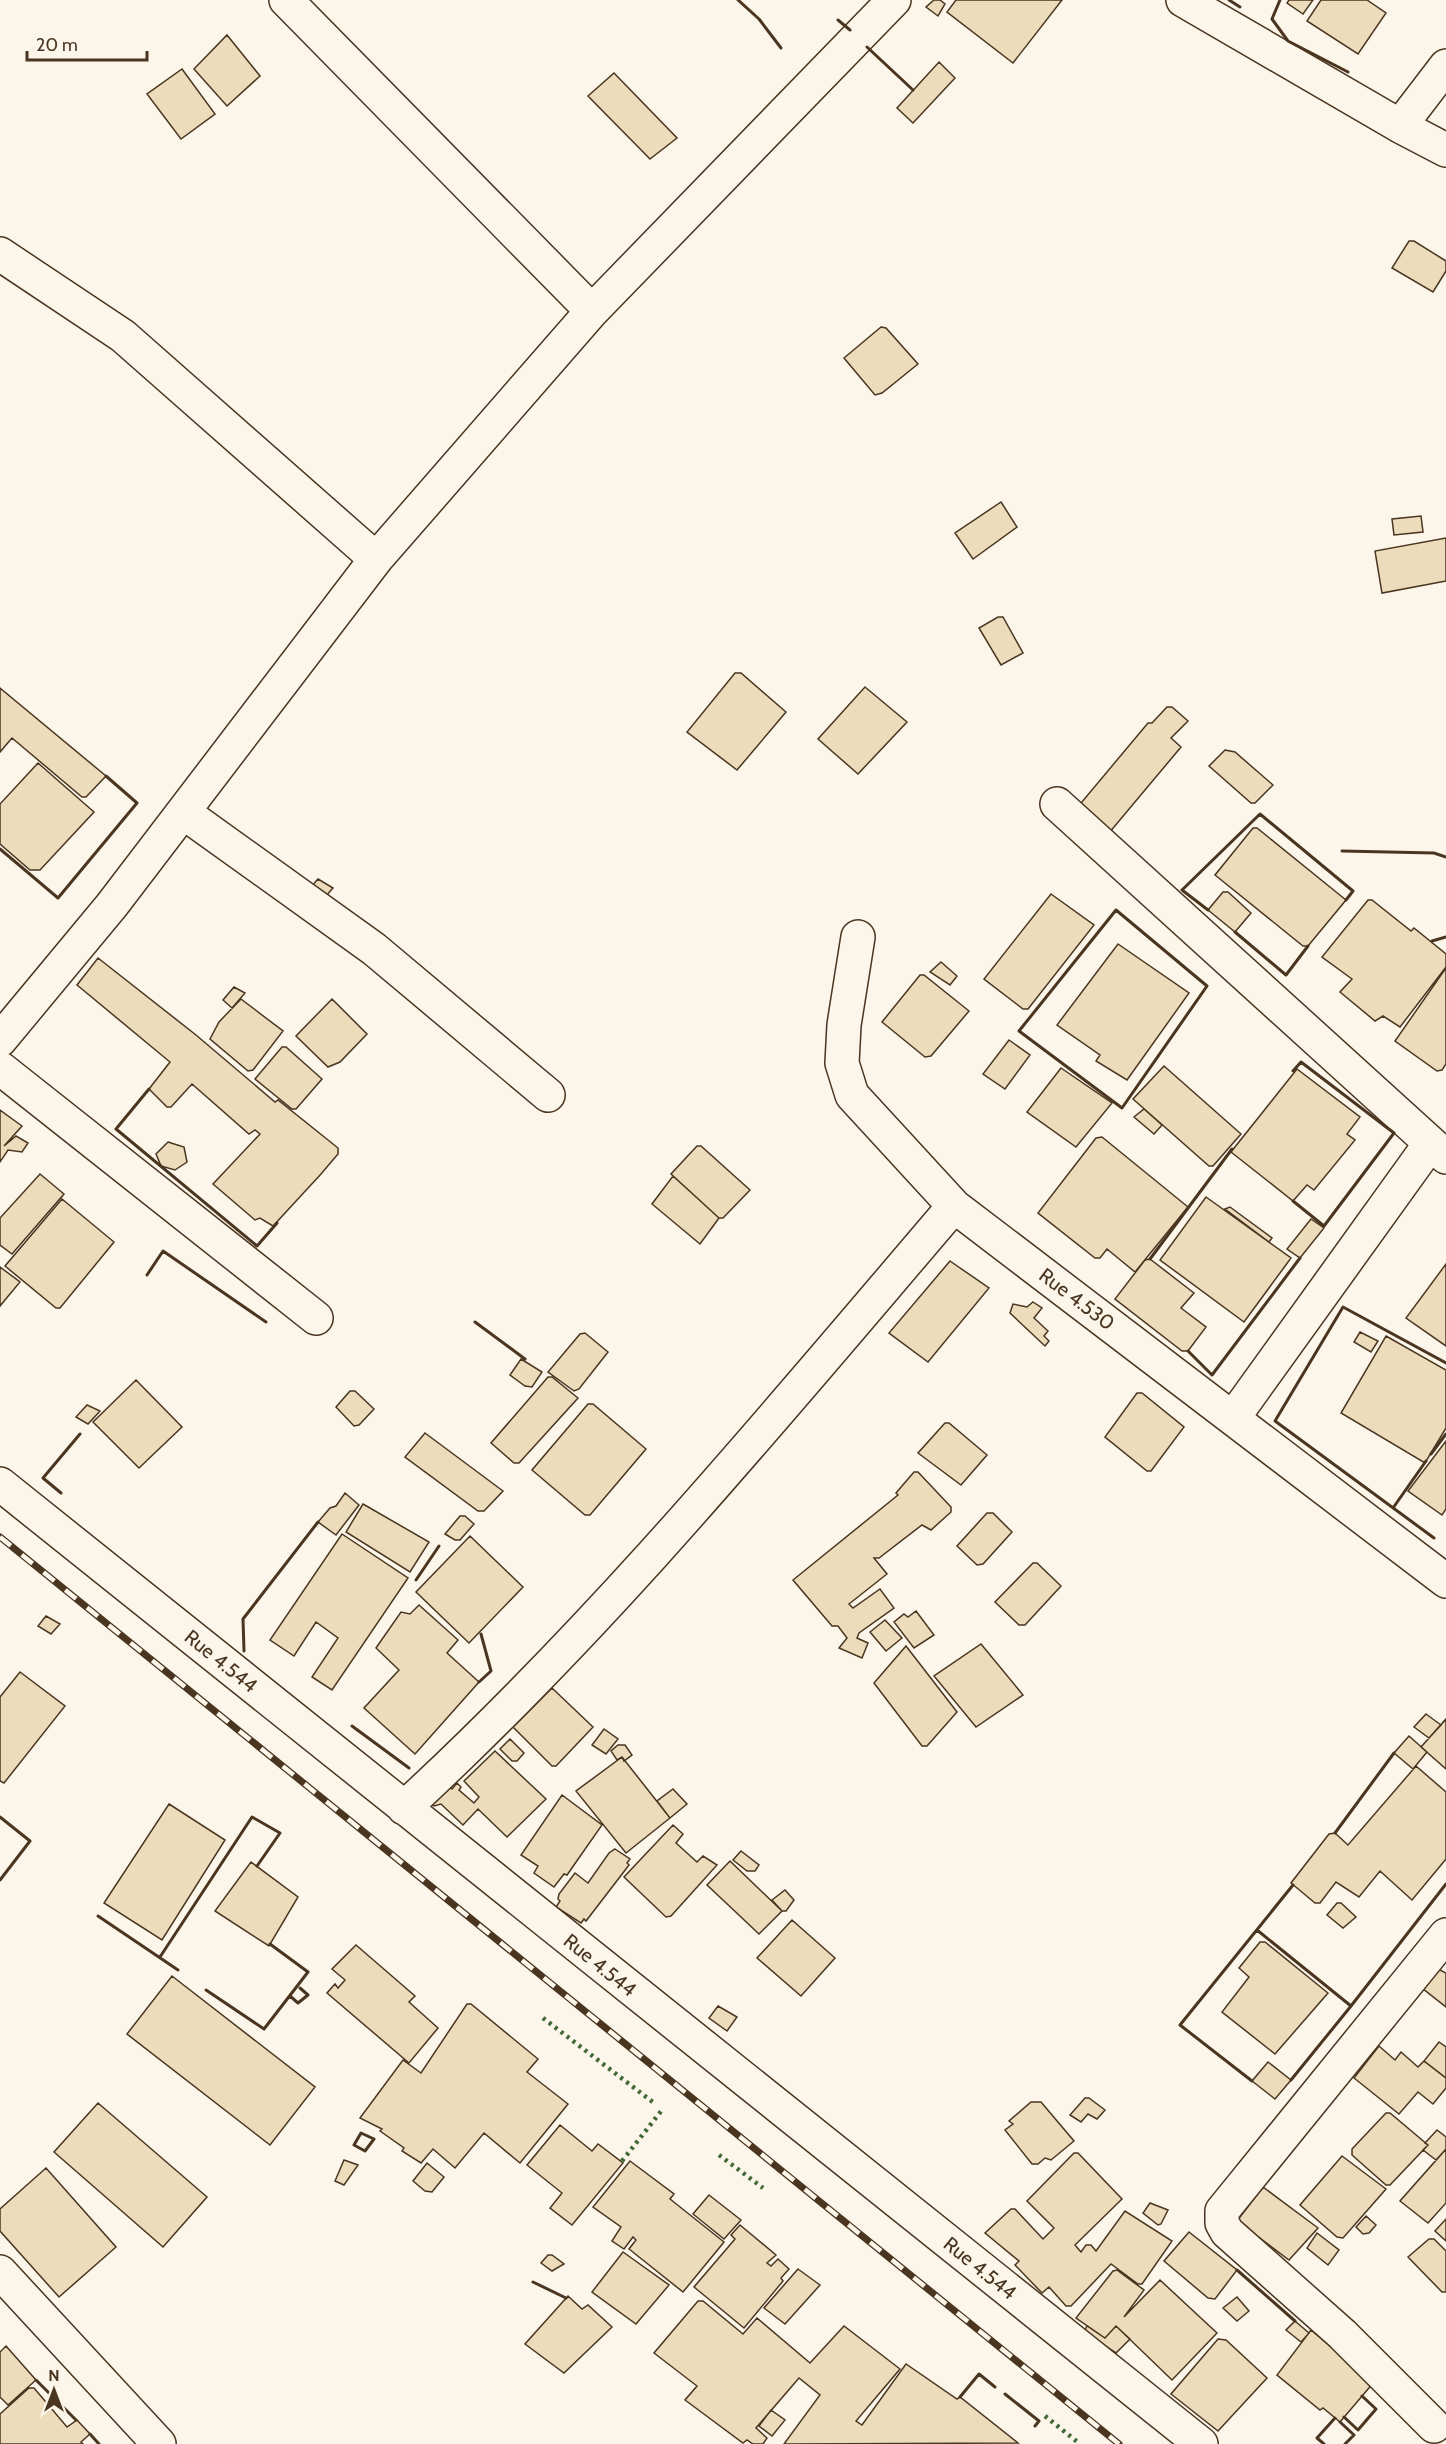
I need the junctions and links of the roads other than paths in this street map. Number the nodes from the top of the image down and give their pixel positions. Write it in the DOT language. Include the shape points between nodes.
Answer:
graph roads {
  1 [pos="286,0"];
  2 [pos="894,0"];
  3 [pos="1183,0"];
  4 [pos="1446,66"];
  5 [pos="1400,126"];
  6 [pos="1446,150"];
  7 [pos="0,254"];
  8 [pos="592,311"];
  9 [pos="376,560"];
  10 [pos="1057,804"];
  11 [pos="183,812"];
  12 [pos="858,938"];
  13 [pos="0,1040"];
  14 [pos="0,1068"];
  15 [pos="548,1095"];
  16 [pos="1438,1151"];
  17 [pos="954,1206"];
  18 [pos="316,1317"];
  19 [pos="1233,1418"];
  20 [pos="0,1484"];
  21 [pos="1446,1581"];
  22 [pos="404,1808"];
  23 [pos="1446,1935"];
  24 [pos="0,2272"];
  25 [pos="1432,2428"];
  26 [pos="159,2444"];
  27 [pos="1201,2444"];
  1 -- 8 [label="street"];
  2 -- 8 [label="street"];
  3 -- 5 [label="street"];
  4 -- 5 [label="street"];
  5 -- 6 [label="street"];
  7 -- 9 [label="street" via="123,336"];
  8 -- 9 [label="street"];
  9 -- 11 [label="street"];
  10 -- 16 [label="street"];
  11 -- 13 [label="street"];
  11 -- 15 [label="street" via="374,950"];
  12 -- 17 [label="street, Rue 4.530" via="842,1063 852,1095"];
  14 -- 18 [label="street"];
  16 -- 19 [label="street"];
  17 -- 19 [label="street, Rue 4.530"];
  17 -- 22 [label="street" via="646,1565 483,1736"];
  19 -- 21 [label="street, Rue 4.530"];
  20 -- 22 [label="street, Rue 4.544"];
  22 -- 27 [label="street, Rue 4.544"];
  23 -- 25 [label="street" via="1222,2211 1227,2232 1342,2334"];
  24 -- 26 [label="street"];
}
